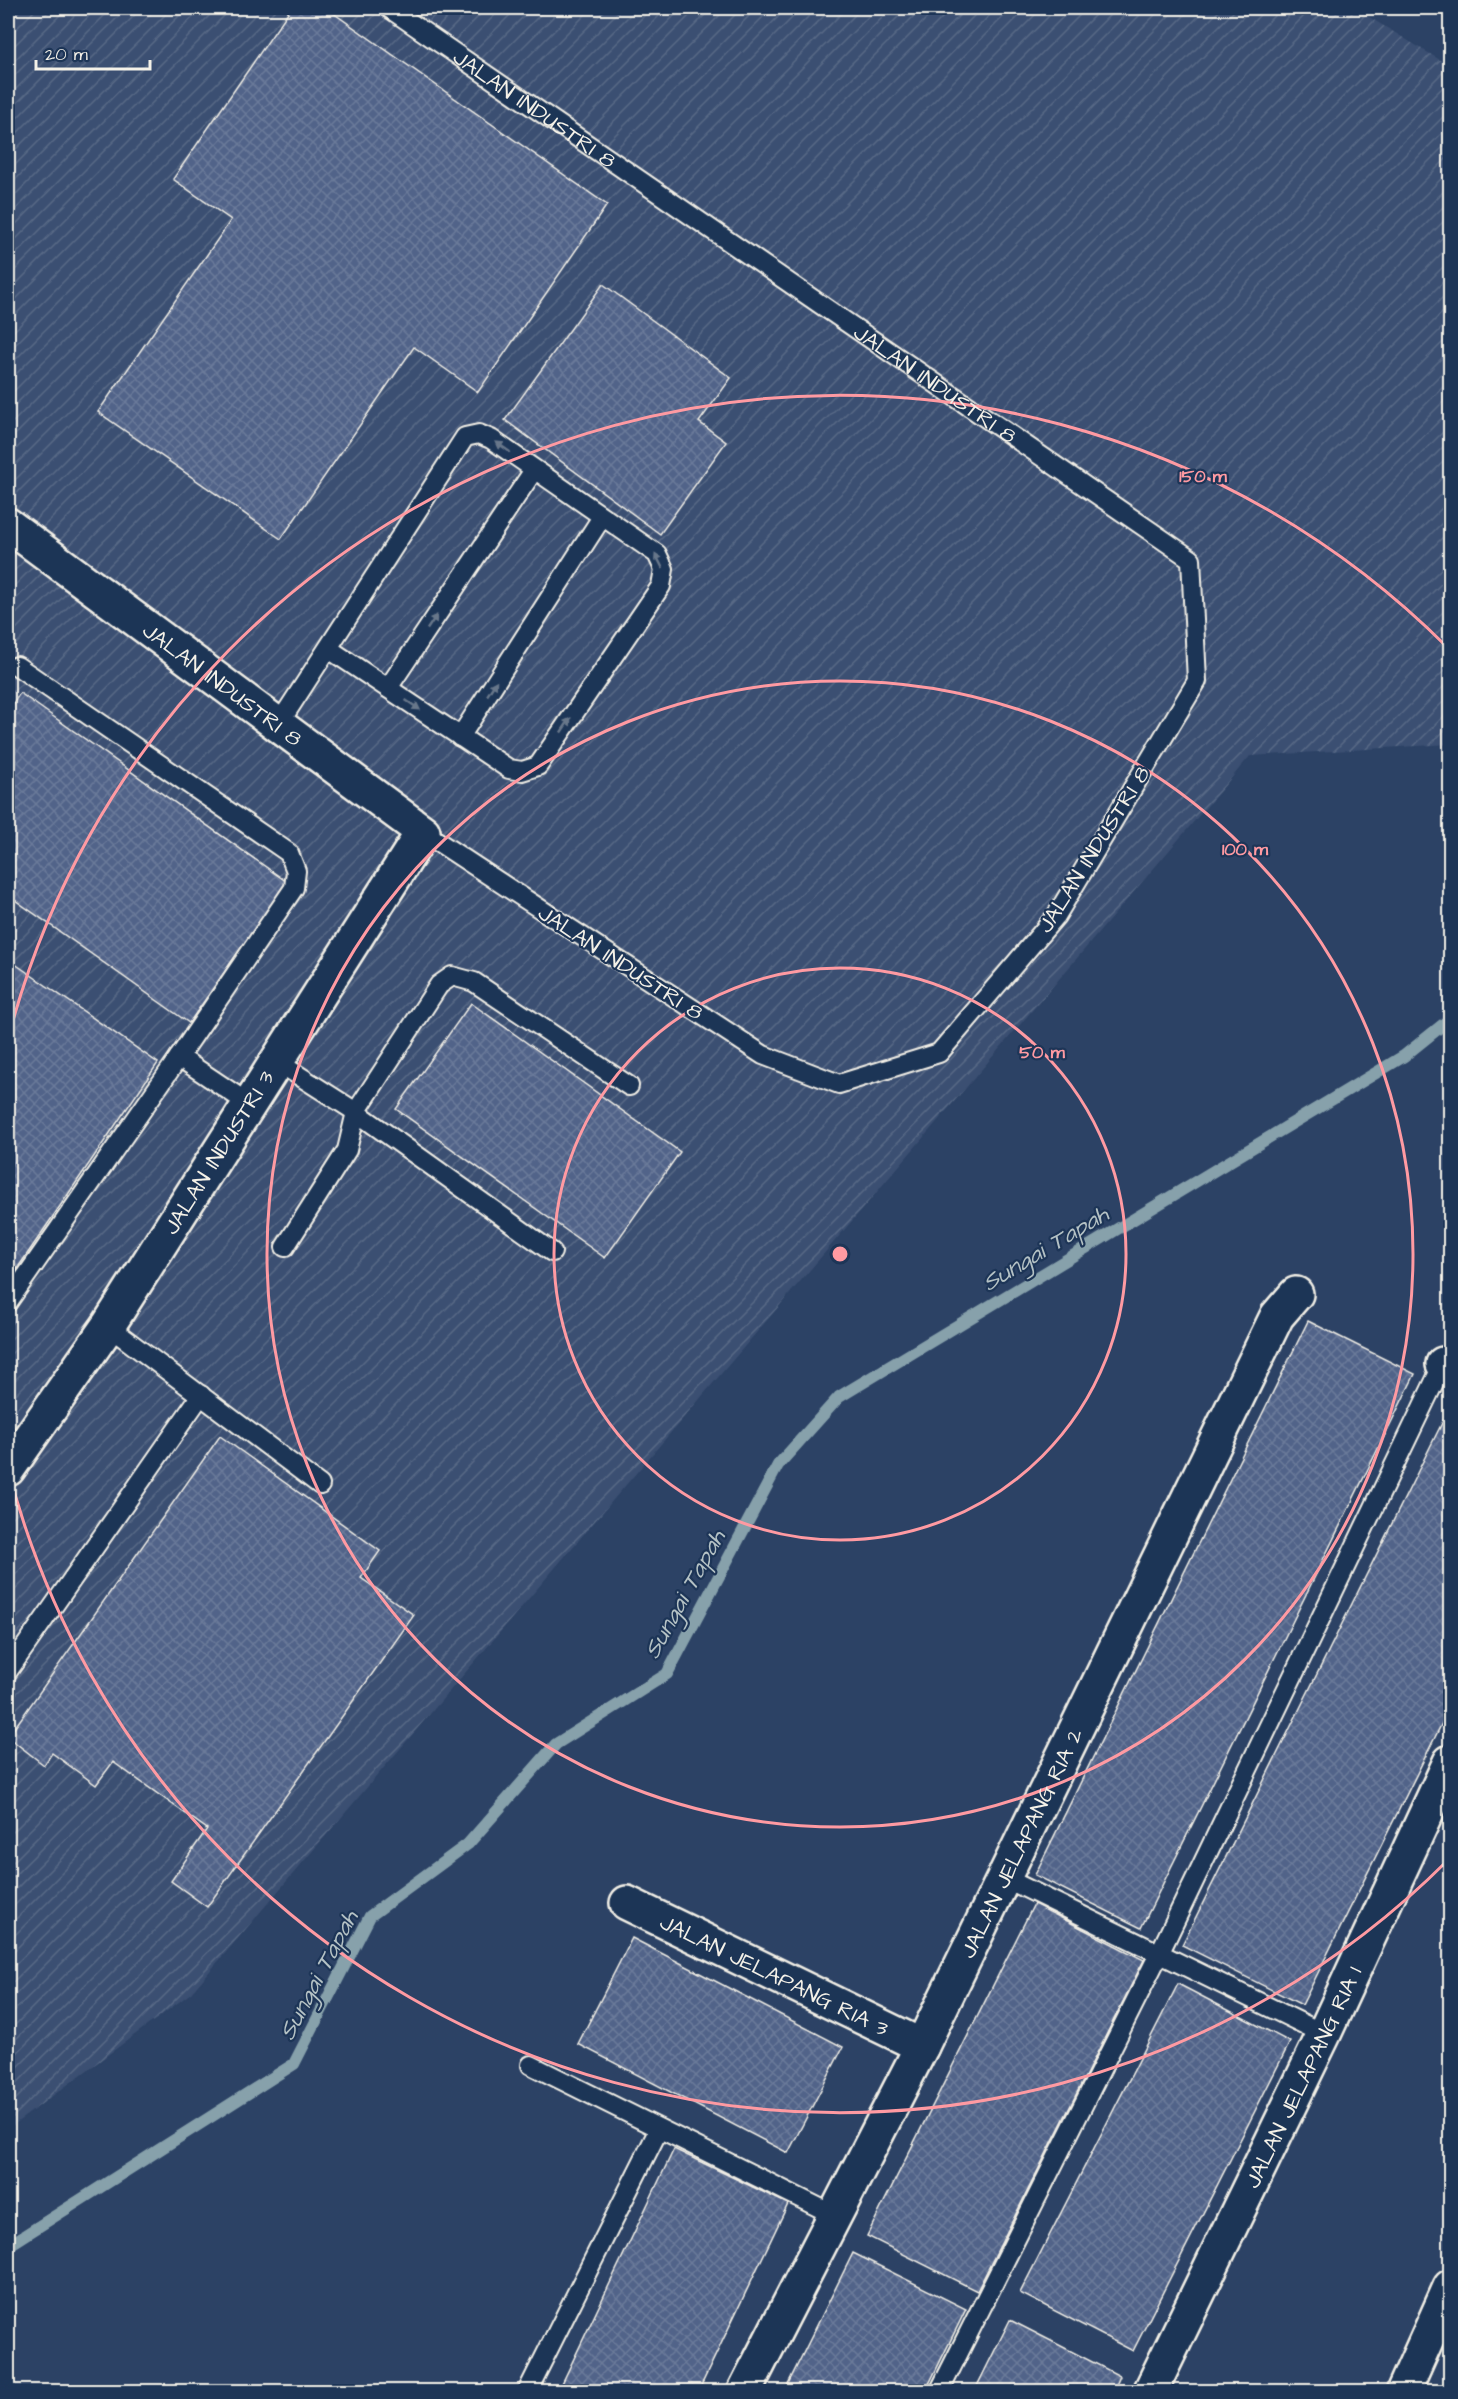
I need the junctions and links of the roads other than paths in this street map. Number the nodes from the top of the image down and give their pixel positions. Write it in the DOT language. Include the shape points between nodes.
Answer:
graph roads {
  1 [pos="389,8"];
  2 [pos="534,470"];
  3 [pos="602,517"];
  4 [pos="8,525"];
  5 [pos="329,648"];
  6 [pos="17,666"];
  7 [pos="388,688"];
  8 [pos="278,725"];
  9 [pos="460,737"];
  10 [pos="423,832"];
  11 [pos="179,1057"];
  12 [pos="276,1061"];
  13 [pos="629,1086"];
  14 [pos="249,1104"];
  15 [pos="356,1112"];
  16 [pos="285,1247"];
  17 [pos="552,1252"];
  18 [pos="1296,1294"];
  19 [pos="8,1302"];
  20 [pos="108,1326"];
  21 [pos="1447,1366"];
  22 [pos="201,1395"];
  23 [pos="8,1469"];
  24 [pos="320,1485"];
  25 [pos="8,1671"];
  26 [pos="1450,1762"];
  27 [pos="1005,1878"];
  28 [pos="627,1903"];
  29 [pos="1160,1952"];
  30 [pos="1324,2034"];
  31 [pos="922,2046"];
  32 [pos="531,2065"];
  33 [pos="659,2129"];
  34 [pos="836,2216"];
  35 [pos="1450,2287"];
  36 [pos="527,2391"];
  37 [pos="744,2391"];
  38 [pos="939,2391"];
  39 [pos="1149,2391"];
  40 [pos="1403,2391"];
  1 -- 10 [label="lane, JALAN INDUSTRI 8" via="1191,559 1197,681 1056,915 939,1053 839,1084 763,1055"];
  2 -- 3 [label="lane"];
  2 -- 5 [label="lane, one-way" via="491,439 479,434 465,436"];
  7 -- 2 [label="lane, one-way"];
  9 -- 3 [label="lane, one-way"];
  9 -- 3 [label="lane, one-way" via="509,769 522,771 538,766 660,586 664,569 657,554"];
  4 -- 8 [label="street, JALAN INDUSTRI 8"];
  5 -- 7 [label="lane"];
  5 -- 8 [label="lane"];
  6 -- 11 [label="lane" via="290,853 296,871 294,888"];
  7 -- 9 [label="lane, one-way"];
  8 -- 10 [label="street, JALAN INDUSTRI 8"];
  10 -- 12 [label="street, JALAN INDUSTRI 3"];
  11 -- 14 [label="lane"];
  11 -- 19 [label="lane"];
  12 -- 14 [label="street, JALAN INDUSTRI 3"];
  12 -- 15 [label="lane"];
  13 -- 15 [label="lane" via="474,982 452,976 439,985"];
  14 -- 20 [label="street, JALAN INDUSTRI 3"];
  15 -- 16 [label="lane" via="347,1150"];
  15 -- 17 [label="lane"];
  18 -- 27 [label="street, JALAN JELAPANG RIA 2" via="1277,1316"];
  20 -- 22 [label="lane"];
  20 -- 23 [label="street, JALAN INDUSTRI 3"];
  21 -- 29 [label="lane"];
  22 -- 24 [label="lane"];
  22 -- 25 [label="lane"];
  26 -- 30 [label="street, JALAN JELAPANG RIA 1"];
  27 -- 29 [label="lane"];
  27 -- 31 [label="street, JALAN JELAPANG RIA 2"];
  28 -- 31 [label="street, JALAN JELAPANG RIA 3"];
  29 -- 30 [label="lane"];
  29 -- 38 [label="lane"];
  30 -- 39 [label="street, JALAN JELAPANG RIA 1"];
  31 -- 34 [label="street, JALAN JELAPANG RIA 2"];
  32 -- 33 [label="lane"];
  33 -- 34 [label="lane"];
  33 -- 36 [label="lane"];
  34 -- 37 [label="street, JALAN JELAPANG RIA 2"];
  35 -- 40 [label="street"];
}
